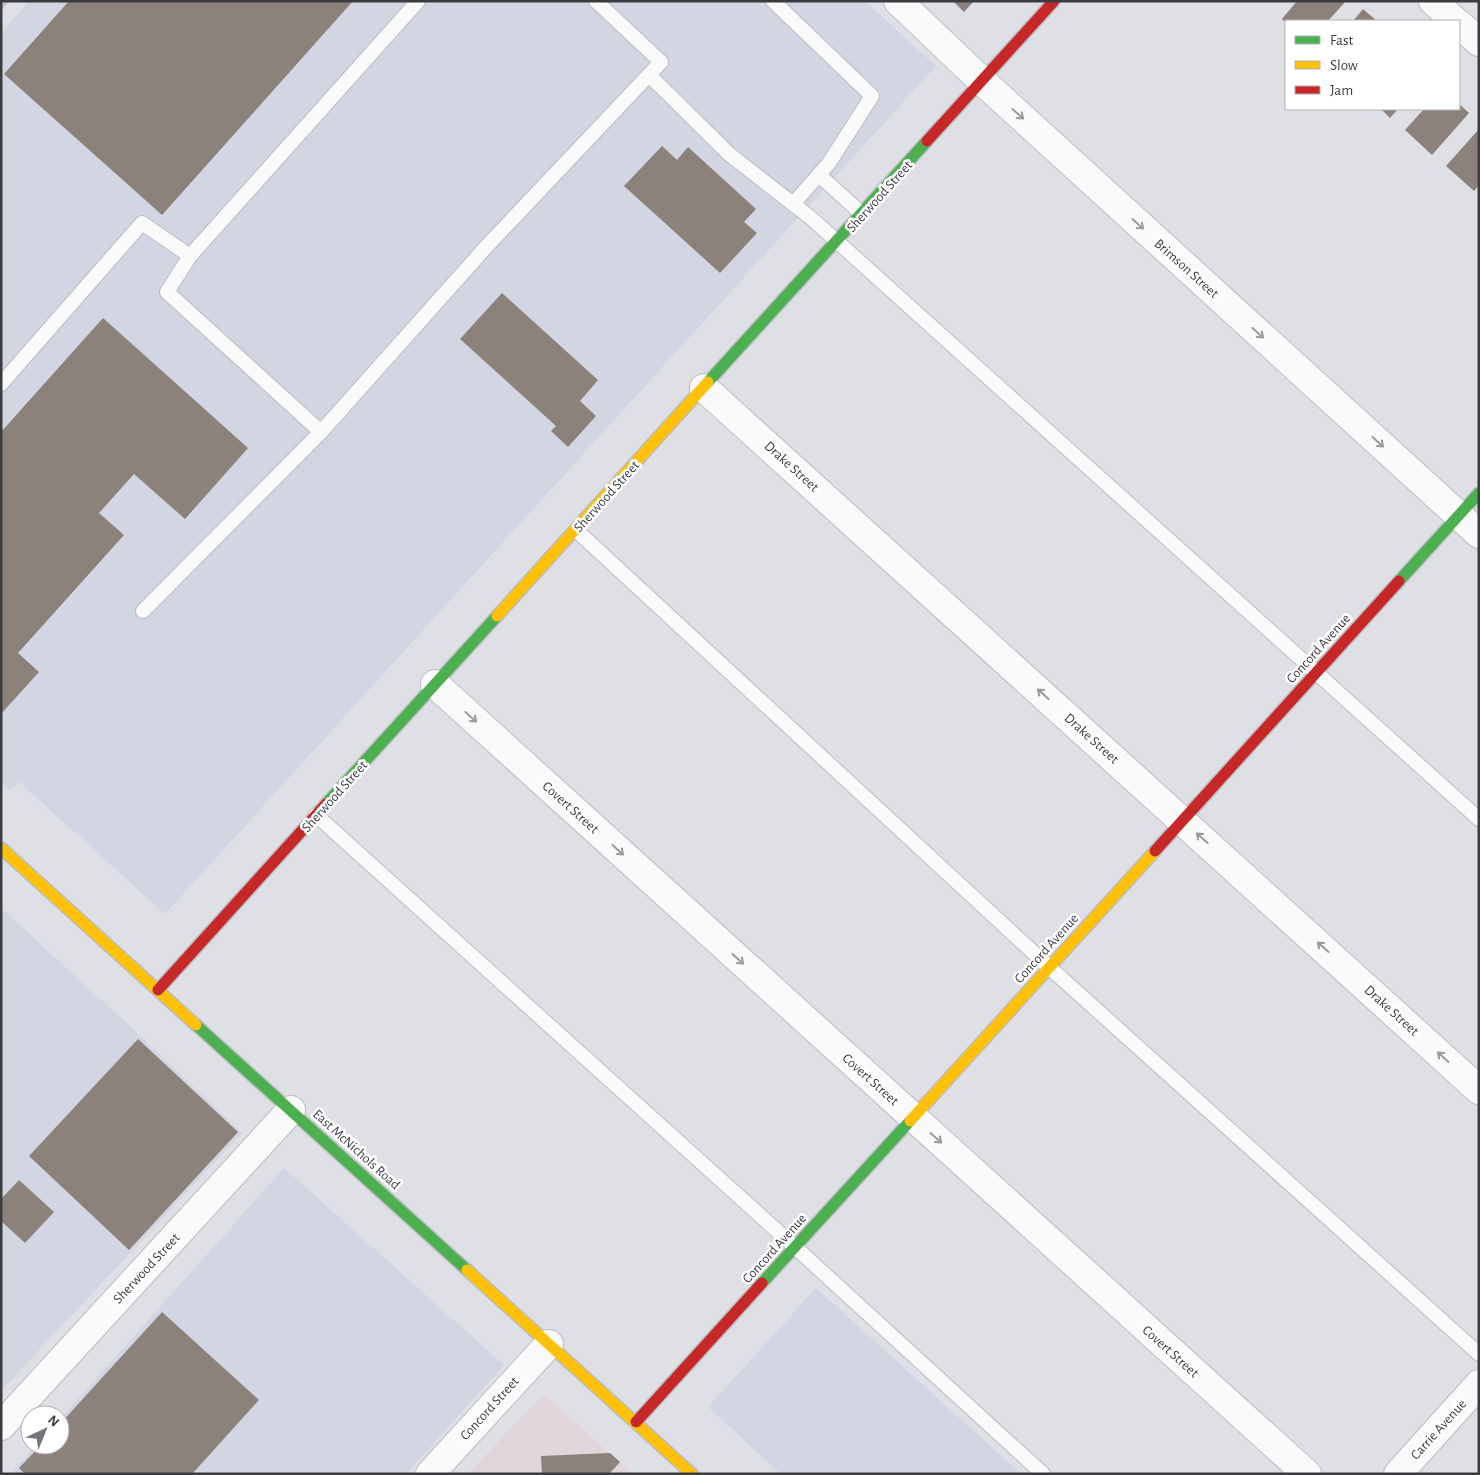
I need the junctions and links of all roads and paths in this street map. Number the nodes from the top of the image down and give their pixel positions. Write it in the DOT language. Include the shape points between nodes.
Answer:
graph roads {
  1 [pos="418,1"];
  2 [pos="596,1"];
  3 [pos="773,1"];
  4 [pos="898,1"];
  5 [pos="1054,1"];
  6 [pos="1433,1"];
  7 [pos="1454,20"];
  8 [pos="1460,25"];
  9 [pos="1479,42"];
  10 [pos="649,75"];
  11 [pos="982,81"];
  12 [pos="819,175"];
  13 [pos="793,204"];
  14 [pos="862,214"];
  15 [pos="838,241"];
  16 [pos="190,256"];
  17 [pos="1,384"];
  18 [pos="704,388"];
  19 [pos="321,432"];
  20 [pos="1479,493"];
  21 [pos="1458,515"];
  22 [pos="576,530"];
  23 [pos="1479,534"];
  24 [pos="143,611"];
  25 [pos="1317,672"];
  26 [pos="435,684"];
  27 [pos="316,815"];
  28 [pos="1479,818"];
  29 [pos="1183,820"];
  30 [pos="1,848"];
  31 [pos="1049,967"];
  32 [pos="158,990"];
  33 [pos="1479,1090"];
  34 [pos="291,1110"];
  35 [pos="913,1117"];
  36 [pos="795,1247"];
  37 [pos="549,1344"];
  38 [pos="1479,1354"];
  39 [pos="1479,1384"];
  40 [pos="636,1422"];
  41 [pos="1,1426"];
  42 [pos="430,1474"];
  43 [pos="692,1474"];
  44 [pos="1043,1474"];
  45 [pos="1307,1474"];
  46 [pos="1398,1474"];
  1 -- 16 [label="lane"];
  2 -- 10 [label="lane" via="661,62"];
  3 -- 12 [label="lane" via="872,96"];
  4 -- 11 [label="street, Brimson Street"];
  5 -- 11 [label="street, Sherwood Street"];
  6 -- 7 [label="street"];
  8 -- 9 [label="street"];
  10 -- 13 [label="lane" via="729,154"];
  10 -- 19 [label="lane" via="486,247"];
  11 -- 14 [label="street, Sherwood Street"];
  11 -- 21 [label="street, Brimson Street, one-way"];
  12 -- 13 [label="lane"];
  12 -- 14 [label="lane"];
  13 -- 15 [label="lane"];
  14 -- 15 [label="street, Sherwood Street"];
  15 -- 18 [label="street, Sherwood Street"];
  15 -- 25 [label="lane"];
  16 -- 17 [label="lane" via="142,223"];
  16 -- 19 [label="lane" via="167,292"];
  18 -- 22 [label="street, Sherwood Street"];
  29 -- 18 [label="street, Drake Street, one-way"];
  19 -- 24 [label="lane"];
  20 -- 21 [label="street, Concord Avenue"];
  21 -- 23 [label="street, Brimson Street"];
  21 -- 25 [label="street, Concord Avenue"];
  22 -- 26 [label="street, Sherwood Street"];
  22 -- 31 [label="lane"];
  25 -- 28 [label="lane"];
  25 -- 29 [label="street, Concord Avenue"];
  26 -- 27 [label="street, Sherwood Street"];
  26 -- 35 [label="street, Covert Street, one-way"];
  27 -- 32 [label="street, Sherwood Street"];
  27 -- 36 [label="lane"];
  29 -- 31 [label="street, Concord Avenue"];
  33 -- 29 [label="street, Drake Street, one-way"];
  30 -- 32 [label="street, East McNichols Road"];
  31 -- 35 [label="street, Concord Avenue"];
  31 -- 38 [label="lane"];
  32 -- 34 [label="street, East McNichols Road"];
  34 -- 37 [label="street, East McNichols Road"];
  34 -- 41 [label="street, Sherwood Street"];
  35 -- 36 [label="street, Concord Avenue"];
  35 -- 45 [label="street, Covert Street, one-way"];
  36 -- 40 [label="street, Concord Avenue"];
  36 -- 44 [label="lane"];
  37 -- 40 [label="street, East McNichols Road"];
  37 -- 42 [label="street, Concord Street"];
  39 -- 46 [label="street, Carrie Avenue"];
  40 -- 43 [label="street, East McNichols Road"];
}
